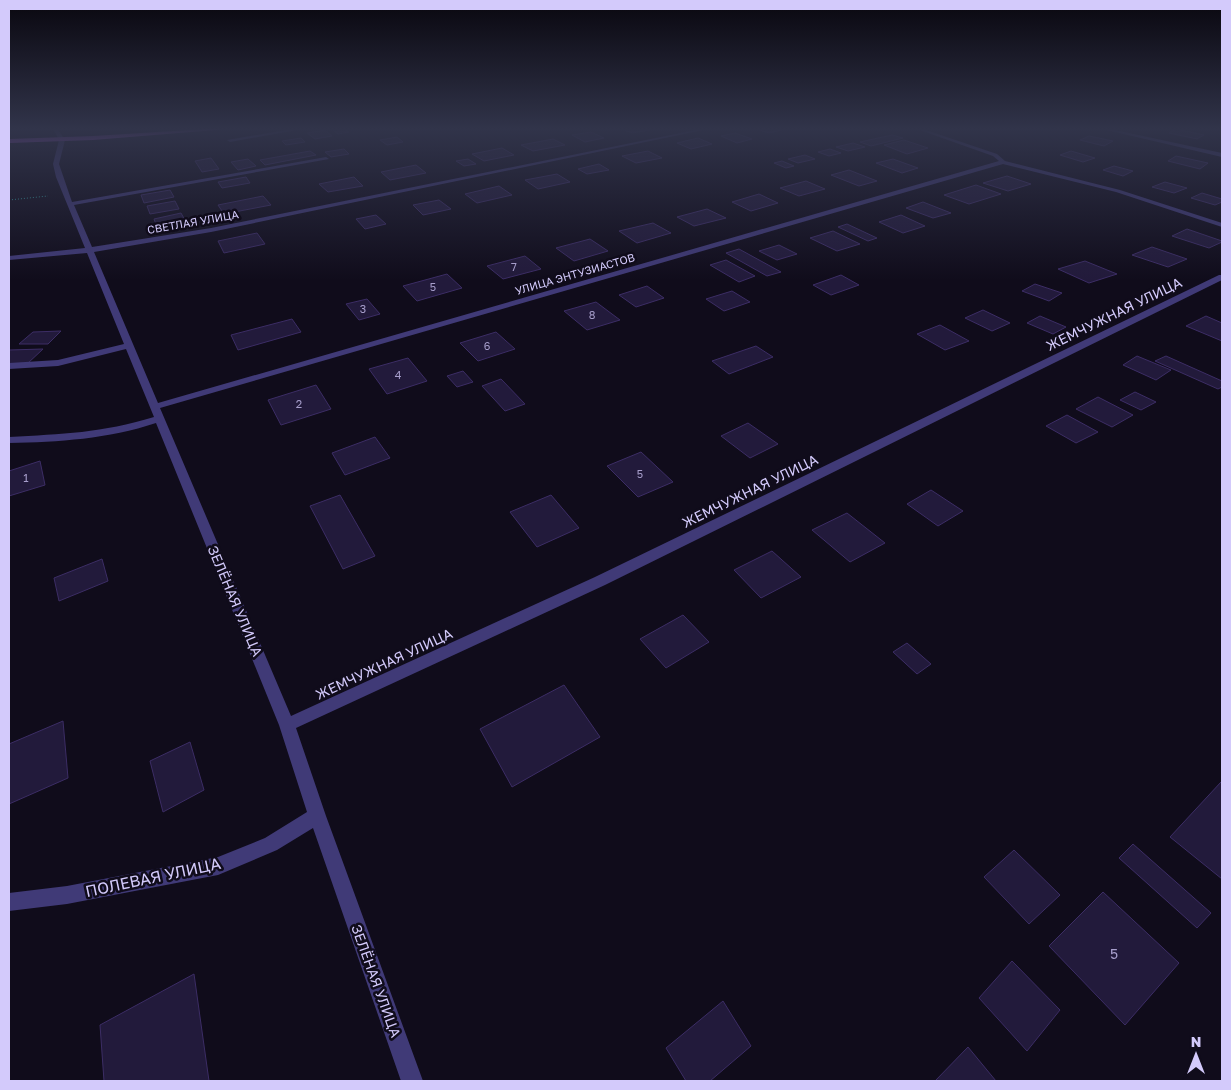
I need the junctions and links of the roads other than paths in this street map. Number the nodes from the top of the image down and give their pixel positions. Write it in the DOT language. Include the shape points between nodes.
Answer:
graph roads {
  1 [pos="61,179"];
  2 [pos="195,179"];
  3 [pos="461,179"];
  4 [pos="946,179"];
  5 [pos="1070,179"];
  6 [pos="68,199"];
  7 [pos="1222,225"];
  8 [pos="90,250"];
  9 [pos="9,258"];
  10 [pos="1222,277"];
  11 [pos="129,346"];
  12 [pos="9,366"];
  13 [pos="157,413"];
  14 [pos="9,440"];
  15 [pos="287,725"];
  16 [pos="317,816"];
  17 [pos="9,902"];
  18 [pos="412,1081"];
  1 -- 6 [label="street, ЗЕЛЁНАЯ УЛИЦА"];
  2 -- 6 [label="street"];
  3 -- 8 [label="street, СВЕТЛАЯ УЛИЦА" via="211,230"];
  4 -- 13 [label="street, УЛИЦА ЭНТУЗИАСТОВ"];
  5 -- 7 [label="street"];
  6 -- 8 [label="street, ЗЕЛЁНАЯ УЛИЦА"];
  8 -- 9 [label="street, СВЕТЛАЯ УЛИЦА"];
  8 -- 11 [label="street, ЗЕЛЁНАЯ УЛИЦА"];
  10 -- 15 [label="street, ЖЕМЧУЖНАЯ УЛИЦА" via="600,581"];
  11 -- 12 [label="street" via="58,363"];
  11 -- 13 [label="street, ЗЕЛЁНАЯ УЛИЦА"];
  13 -- 14 [label="street, УЛИЦА ЭНТУЗИАСТОВ" via="124,430 90,436"];
  13 -- 15 [label="street, ЗЕЛЁНАЯ УЛИЦА"];
  15 -- 16 [label="street, ЗЕЛЁНАЯ УЛИЦА"];
  16 -- 17 [label="street, ПОЛЕВАЯ УЛИЦА" via="271,844 218,866 67,896"];
  16 -- 18 [label="street, ЗЕЛЁНАЯ УЛИЦА"];
}
